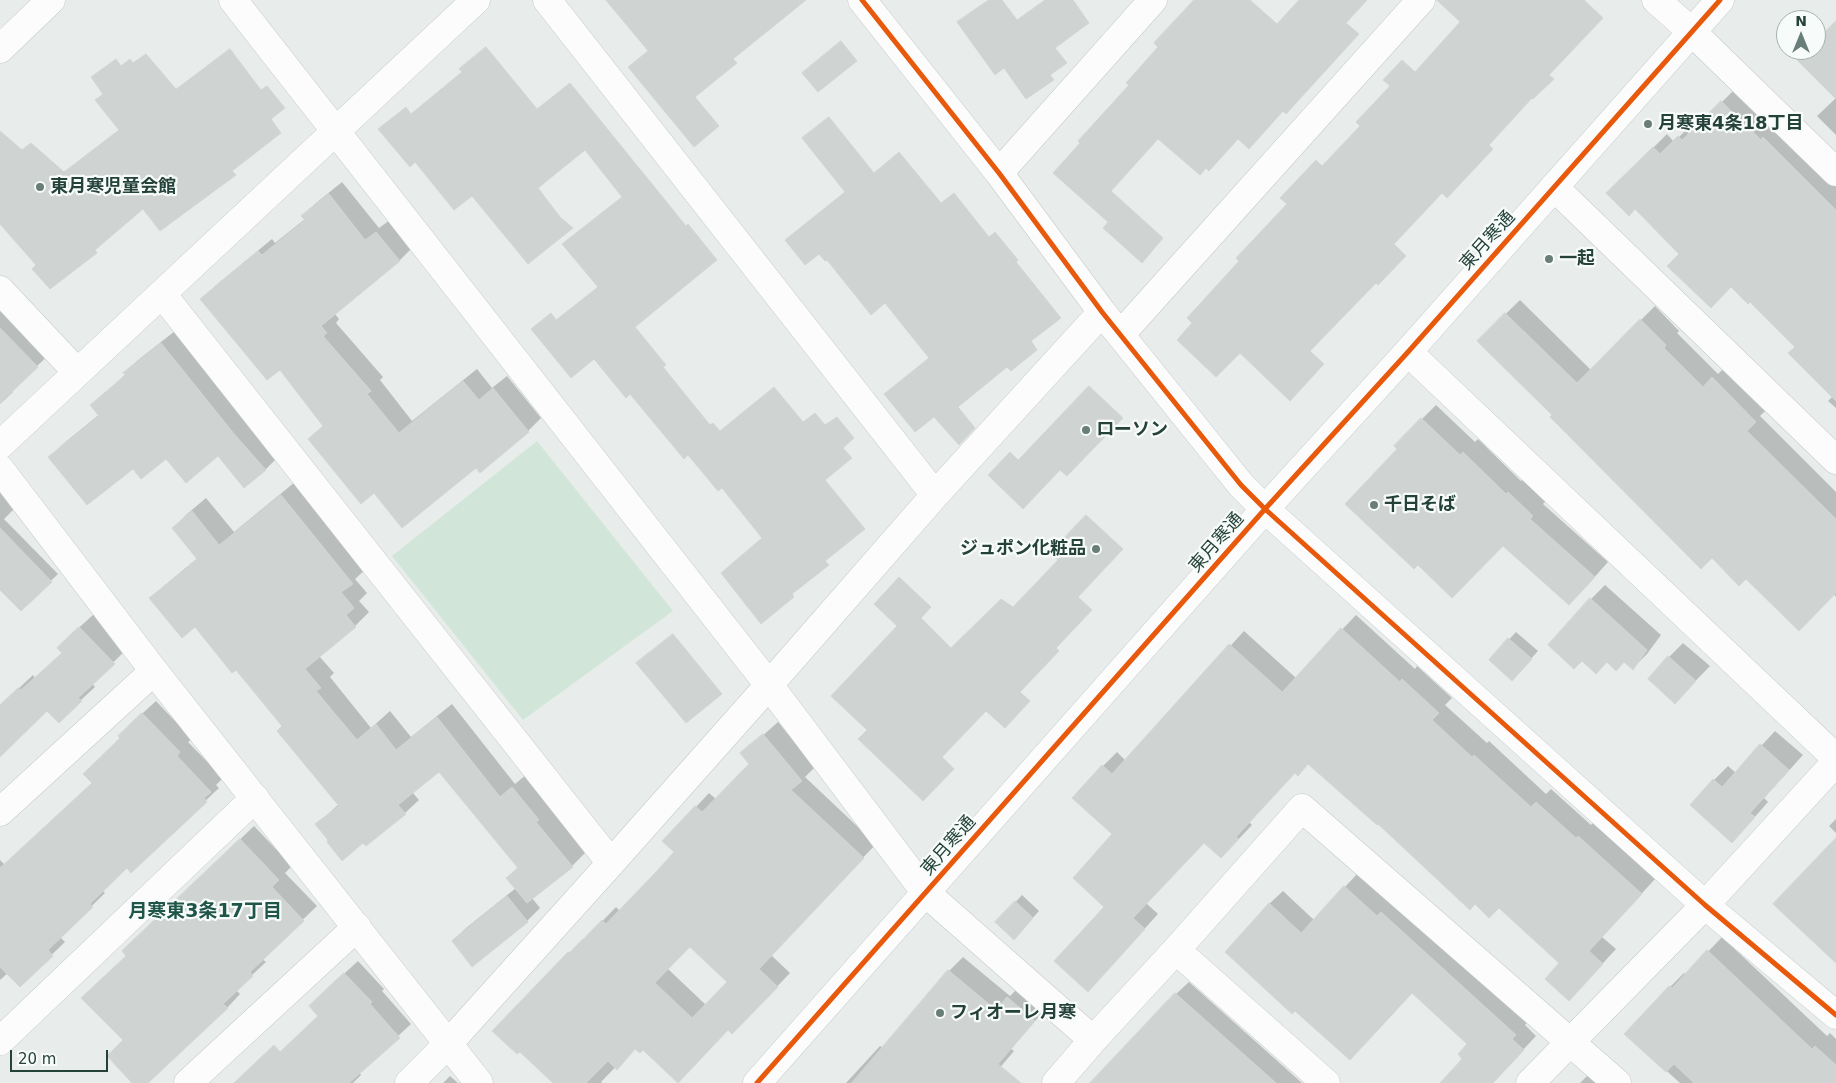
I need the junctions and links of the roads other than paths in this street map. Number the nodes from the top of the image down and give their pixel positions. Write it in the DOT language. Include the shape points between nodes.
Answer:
graph roads {
  1 [pos="51,0"];
  2 [pos="232,0"];
  3 [pos="476,0"];
  4 [pos="547,0"];
  5 [pos="862,0"];
  6 [pos="1154,0"];
  7 [pos="1421,0"];
  8 [pos="1656,0"];
  9 [pos="1720,0"];
  10 [pos="1692,31"];
  11 [pos="0,48"];
  12 [pos="335,130"];
  13 [pos="1836,172"];
  14 [pos="999,173"];
  15 [pos="1554,187"];
  16 [pos="0,290"];
  17 [pos="162,294"];
  18 [pos="1102,312"];
  19 [pos="1121,334"];
  20 [pos="1408,352"];
  21 [pos="77,372"];
  22 [pos="0,445"];
  23 [pos="1836,460"];
  24 [pos="0,469"];
  25 [pos="935,496"];
  26 [pos="1265,509"];
  27 [pos="154,671"];
  28 [pos="769,685"];
  29 [pos="1836,758"];
  30 [pos="1836,762"];
  31 [pos="256,798"];
  32 [pos="0,812"];
  33 [pos="611,863"];
  34 [pos="926,893"];
  35 [pos="1705,905"];
  36 [pos="357,927"];
  37 [pos="1176,950"];
  38 [pos="1836,1014"];
  39 [pos="1093,1040"];
  40 [pos="0,1041"];
  41 [pos="1570,1041"];
  42 [pos="448,1044"];
  43 [pos="188,1083"];
  44 [pos="409,1083"];
  45 [pos="479,1083"];
  46 [pos="757,1083"];
  47 [pos="1056,1083"];
  48 [pos="1326,1083"];
  49 [pos="1530,1083"];
  50 [pos="1617,1083"];
  1 -- 11 [label="street"];
  2 -- 12 [label="street"];
  3 -- 12 [label="street"];
  4 -- 25 [label="street"];
  5 -- 14 [label="street"];
  6 -- 14 [label="street"];
  7 -- 19 [label="street"];
  8 -- 10 [label="street"];
  9 -- 10 [label="street, 東月寒通"];
  10 -- 13 [label="street"];
  10 -- 15 [label="street, 東月寒通"];
  12 -- 17 [label="street"];
  12 -- 28 [label="street"];
  14 -- 18 [label="street"];
  15 -- 20 [label="street, 東月寒通"];
  15 -- 23 [label="street"];
  16 -- 21 [label="street"];
  17 -- 21 [label="street"];
  17 -- 33 [label="street"];
  18 -- 19 [label="street"];
  18 -- 25 [label="street"];
  19 -- 26 [label="street" via="1241,485"];
  20 -- 26 [label="street, 東月寒通"];
  20 -- 29 [label="street"];
  21 -- 22 [label="street"];
  24 -- 27 [label="street"];
  25 -- 28 [label="street"];
  26 -- 34 [label="street, 東月寒通"];
  26 -- 35 [label="street"];
  27 -- 31 [label="street"];
  27 -- 32 [label="street"];
  28 -- 33 [label="street"];
  28 -- 34 [label="street"];
  30 -- 35 [label="street"];
  31 -- 36 [label="street"];
  31 -- 40 [label="street"];
  33 -- 42 [label="street"];
  34 -- 39 [label="street"];
  34 -- 46 [label="street, 東月寒通"];
  35 -- 38 [label="street"];
  35 -- 41 [label="street"];
  36 -- 42 [label="street"];
  36 -- 43 [label="street"];
  37 -- 39 [label="street"];
  37 -- 41 [label="street" via="1302,808"];
  37 -- 48 [label="street"];
  39 -- 47 [label="street"];
  41 -- 49 [label="street"];
  41 -- 50 [label="street"];
  42 -- 44 [label="street"];
  42 -- 45 [label="street"];
}
